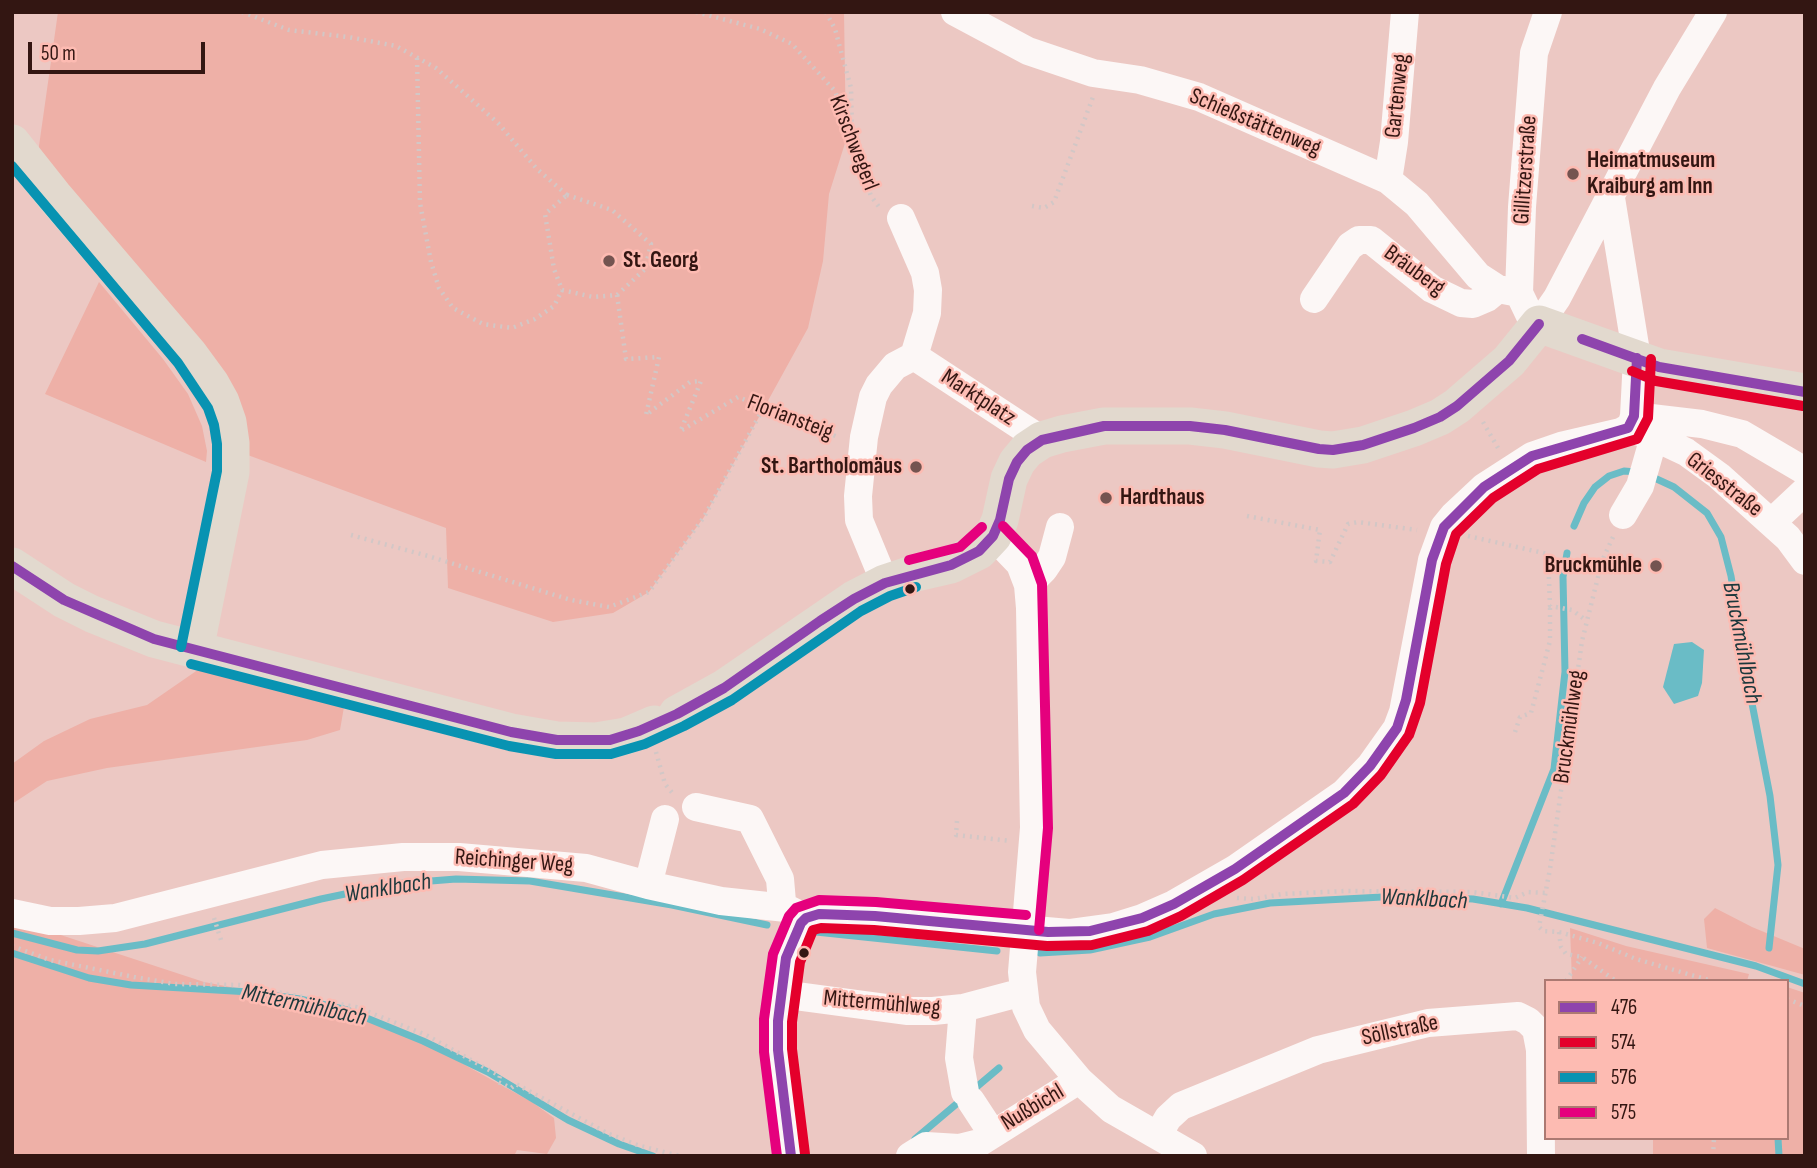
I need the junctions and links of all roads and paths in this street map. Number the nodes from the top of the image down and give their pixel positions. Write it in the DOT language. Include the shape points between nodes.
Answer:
graph roads {
  1 [pos="242,12"];
  2 [pos="696,12"];
  3 [pos="826,12"];
  4 [pos="955,12"];
  5 [pos="1405,12"];
  6 [pos="1548,12"];
  7 [pos="1713,12"];
  8 [pos="417,58"];
  9 [pos="1103,82"];
  10 [pos="853,142"];
  11 [pos="12,143"];
  12 [pos="1388,180"];
  13 [pos="567,195"];
  14 [pos="1611,198"];
  15 [pos="1032,206"];
  16 [pos="901,218"];
  17 [pos="562,290"];
  18 [pos="1508,291"];
  19 [pos="617,295"];
  20 [pos="1314,299"];
  21 [pos="1539,324"];
  22 [pos="914,356"];
  23 [pos="1637,358"];
  24 [pos="1805,392"];
  25 [pos="764,407"];
  26 [pos="1476,412"];
  27 [pos="1639,427"];
  28 [pos="1042,440"];
  29 [pos="863,447"];
  30 [pos="1505,459"];
  31 [pos="1805,471"];
  32 [pos="1805,491"];
  33 [pos="1623,515"];
  34 [pos="1247,516"];
  35 [pos="1772,522"];
  36 [pos="1060,527"];
  37 [pos="1444,527"];
  38 [pos="1413,528"];
  39 [pos="351,534"];
  40 [pos="993,536"];
  41 [pos="1602,561"];
  42 [pos="1805,561"];
  43 [pos="12,566"];
  44 [pos="885,583"];
  45 [pos="1028,585"];
  46 [pos="1550,606"];
  47 [pos="1587,621"];
  48 [pos="195,650"];
  49 [pos="666,719"];
  50 [pos="1515,732"];
  51 [pos="668,806"];
  52 [pos="696,807"];
  53 [pos="957,821"];
  54 [pos="1032,844"];
  55 [pos="1219,878"];
  56 [pos="648,885"];
  57 [pos="1545,894"];
  58 [pos="12,913"];
  59 [pos="796,913"];
  60 [pos="214,917"];
  61 [pos="1026,929"];
  62 [pos="1559,932"];
  63 [pos="221,940"];
  64 [pos="12,946"];
  65 [pos="1581,957"];
  66 [pos="1567,979"];
  67 [pos="1613,979"];
  68 [pos="1704,979"];
  69 [pos="1023,992"];
  70 [pos="781,994"];
  71 [pos="962,1008"];
  72 [pos="1079,1080"];
  73 [pos="992,1133"];
  74 [pos="1157,1135"];
  75 [pos="680,1156"];
  76 [pos="791,1156"];
  77 [pos="910,1156"];
  78 [pos="1193,1156"];
  79 [pos="1541,1156"];
  1 -- 8 [label="path" via="289,30 396,46"];
  2 -- 10 [label="path, Kirschwegerl" via="760,29 792,44 835,91"];
  3 -- 10 [label="path" via="851,88"];
  4 -- 9 [label="street, Schießstättenweg" via="1028,51 1093,73"];
  5 -- 12 [label="street, Gartenweg"];
  6 -- 18 [label="street, Gillitzerstraße" via="1534,53 1522,207"];
  7 -- 14 [label="street" via="1667,88"];
  8 -- 13 [label="path" via="436,68 498,123 537,169"];
  8 -- 17 [label="path" via="420,203 439,288 453,308 483,324 512,328 554,306"];
  9 -- 12 [label="street, Schießstättenweg" via="1140,80 1199,97"];
  9 -- 15 [label="path" via="1054,202 1044,208"];
  10 -- 16 [label="path, Kirschwegerl" via="871,196 882,211"];
  11 -- 48 [label="main road" via="189,354 221,402 228,422 232,466"];
  12 -- 18 [label="street, Schießstättenweg" via="1417,204 1478,276"];
  13 -- 17 [label="path" via="545,214"];
  13 -- 19 [label="path" via="612,210 651,244 645,269"];
  14 -- 21 [label="street"];
  14 -- 23 [label="street"];
  16 -- 22 [label="street" via="926,273 928,290 927,313"];
  17 -- 19 [label="path" via="593,297"];
  18 -- 20 [label="street, Bräuberg" via="1473,304 1461,303 1432,289 1371,240 1359,240 1350,246"];
  18 -- 21 [label="street"];
  19 -- 25 [label="path, Floriansteig" via="626,359 659,357 646,415 690,382 701,381 681,430 738,397"];
  21 -- 23 [label="main road"];
  21 -- 28 [label="main road" via="1509,361 1457,406 1414,428 1363,445 1319,449 1190,426 1104,426"];
  22 -- 28 [label="street, Marktplatz"];
  22 -- 29 [label="street" via="895,366 879,385"];
  23 -- 24 [label="main road" via="1659,367"];
  23 -- 27 [label="street"];
  25 -- 29 [label="path, Floriansteig"];
  25 -- 39 [label="path" via="704,517 649,592 609,607 571,600"];
  26 -- 30 [label="path"];
  27 -- 31 [label="street" via="1702,424 1735,432"];
  27 -- 33 [label="street" via="1643,477"];
  27 -- 35 [label="street, Griesstraße" via="1686,452"];
  27 -- 37 [label="street" via="1532,456 1484,487"];
  28 -- 40 [label="main road, Marktplatz" via="1027,450 1009,479"];
  29 -- 44 [label="street" via="859,520"];
  32 -- 35 [label="street"];
  34 -- 38 [label="path" via="1320,530 1317,561 1330,562 1348,524"];
  35 -- 42 [label="street, Griesstraße"];
  36 -- 45 [label="street" via="1052,557"];
  37 -- 46 [label="path" via="1481,541 1548,554"];
  37 -- 55 [label="street, Reichinger Weg" via="1432,560 1397,728 1344,793"];
  40 -- 44 [label="main road" via="967,559"];
  40 -- 45 [label="street" via="1020,564"];
  41 -- 47 [label="path, Bruckmühlweg"];
  43 -- 48 [label="main road" via="92,614"];
  44 -- 49 [label="main road" via="820,621 724,688"];
  45 -- 54 [label="street"];
  46 -- 47 [label="path" via="1572,610"];
  46 -- 50 [label="path" via="1550,641 1531,713 1520,717"];
  47 -- 57 [label="path, Bruckmühlweg"];
  48 -- 49 [label="main road" via="557,740 610,740"];
  49 -- 51 [label="path" via="653,744"];
  51 -- 56 [label="street"];
  52 -- 59 [label="street" via="750,819 780,880 782,902"];
  53 -- 54 [label="path" via="956,835"];
  54 -- 61 [label="street"];
  55 -- 57 [label="path" via="1237,898 1254,899 1346,891 1472,892 1515,898 1528,892"];
  55 -- 61 [label="street, Reichinger Weg" via="1174,904 1113,927 1069,933"];
  56 -- 58 [label="street, Reichinger Weg" via="586,868 403,857 323,865 115,918 50,920"];
  56 -- 59 [label="street, Reichinger Weg"];
  57 -- 62 [label="path, Bruckmühlweg" via="1539,924 1543,931"];
  59 -- 61 [label="street, Reichinger Weg"];
  59 -- 70 [label="street"];
  60 -- 63 [label="path"];
  61 -- 69 [label="street"];
  62 -- 65 [label="path" via="1566,954"];
  62 -- 68 [label="path, Bruckmühlweg"];
  64 -- 75 [label="path" via="50,960 121,975 175,984 240,985 356,1007 426,1035 511,1088 516,1084 609,1134"];
  65 -- 66 [label="path"];
  65 -- 67 [label="path"];
  69 -- 71 [label="street, Mittermühlweg"];
  69 -- 72 [label="street" via="1037,1030"];
  70 -- 71 [label="street, Mittermühlweg" via="908,1011"];
  70 -- 76 [label="street" via="778,1050"];
  71 -- 73 [label="street" via="959,1058 968,1096"];
  72 -- 73 [label="street, Nußbichl"];
  72 -- 74 [label="street" via="1111,1110"];
  73 -- 77 [label="street, Nußbichl" via="968,1147 926,1146"];
  74 -- 78 [label="street"];
  74 -- 79 [label="street, Söllstraße" via="1181,1106 1318,1050 1428,1023 1518,1016 1536,1029 1541,1050"];
}
